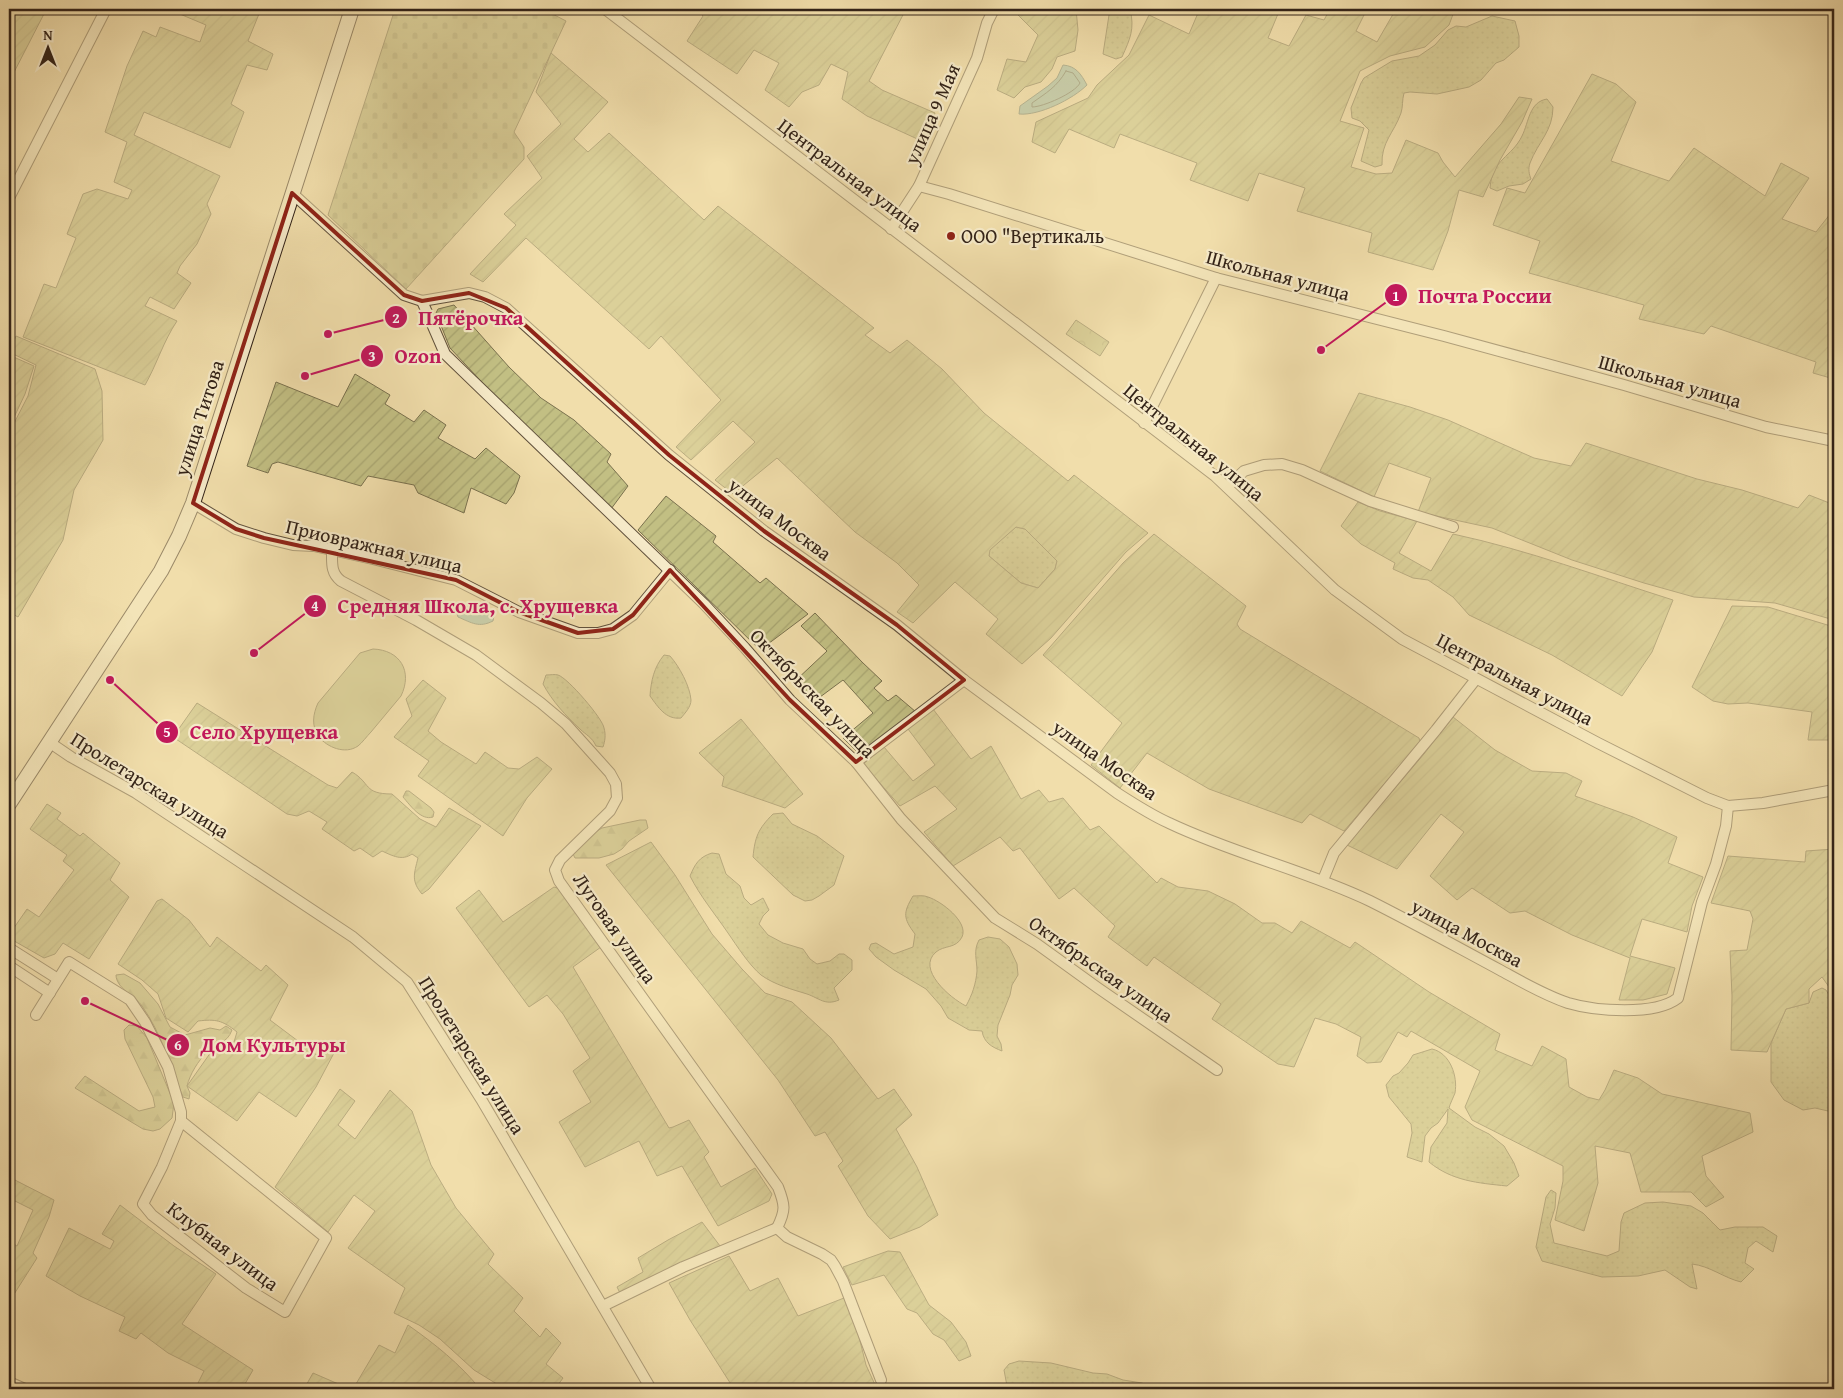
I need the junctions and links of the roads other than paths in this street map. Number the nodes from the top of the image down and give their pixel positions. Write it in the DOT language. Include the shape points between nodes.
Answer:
graph roads {
  1 [pos="106,9"];
  2 [pos="352,9"];
  3 [pos="606,9"];
  4 [pos="994,9"];
  5 [pos="919,186"];
  6 [pos="292,192"];
  7 [pos="9,198"];
  8 [pos="891,229"];
  9 [pos="1216,278"];
  10 [pos="422,301"];
  11 [pos="1144,422"];
  12 [pos="1834,441"];
  13 [pos="1227,487"];
  14 [pos="193,504"];
  15 [pos="1453,527"];
  16 [pos="332,552"];
  17 [pos="670,570"];
  18 [pos="1476,679"];
  19 [pos="964,680"];
  20 [pos="49,742"];
  21 [pos="856,762"];
  22 [pos="1834,790"];
  23 [pos="9,804"];
  24 [pos="1728,806"];
  25 [pos="1323,880"];
  26 [pos="9,948"];
  27 [pos="9,966"];
  28 [pos="58,979"];
  29 [pos="50,993"];
  30 [pos="36,1015"];
  31 [pos="1217,1070"];
  32 [pos="181,1121"];
  33 [pos="777,1228"];
  34 [pos="603,1306"];
  35 [pos="881,1380"];
  36 [pos="9,1382"];
  37 [pos="25,1389"];
  38 [pos="651,1389"];
  1 -- 7 [label="street"];
  2 -- 6 [label="main road, улица Титова"];
  3 -- 8 [label="street, Центральная улица"];
  4 -- 5 [label="street, улица 9 Мая" via="977,58"];
  5 -- 8 [label="street, улица 9 Мая"];
  5 -- 9 [label="street, Школьная улица"];
  6 -- 10 [label="street" via="404,295"];
  6 -- 14 [label="main road, улица Титова"];
  8 -- 11 [label="street, Центральная улица"];
  9 -- 11 [label="street"];
  9 -- 12 [label="street, Школьная улица" via="1451,338 1766,427"];
  10 -- 17 [label="street, Октябрьская улица" via="445,354"];
  10 -- 19 [label="street, улица Москва" via="468,292 485,296 506,308 669,455 764,531 897,625"];
  11 -- 13 [label="street, Центральная улица"];
  13 -- 15 [label="street" via="1244,471 1282,464 1370,501"];
  13 -- 18 [label="street, Центральная улица" via="1335,590 1402,639"];
  14 -- 16 [label="street, Приовражная улица" via="236,529"];
  14 -- 20 [label="main road, улица Титова" via="161,571"];
  16 -- 17 [label="street, Приовражная улица" via="456,580 519,612 578,633 613,629 633,615"];
  16 -- 33 [label="street, Луговая улица" via="332,570 341,582 476,655 566,724 610,773 616,784 617,798 610,811 560,860 555,870 557,876 778,1187 785,1204 784,1216"];
  17 -- 21 [label="street, Октябрьская улица" via="790,700"];
  18 -- 24 [label="street, Центральная улица"];
  18 -- 25 [label="street" via="1334,853"];
  19 -- 21 [label="street"];
  19 -- 25 [label="street, улица Москва" via="1142,810 1236,850"];
  20 -- 23 [label="main road, улица Титова"];
  20 -- 34 [label="street, Пролетарская улица" via="136,793 353,937 407,982 481,1099"];
  21 -- 31 [label="street, Октябрьская улица" via="901,819 995,918"];
  22 -- 24 [label="street, Центральная улица"];
  24 -- 25 [label="street, улица Москва" via="1726,826 1702,902 1678,998 1670,1004 1654,1007 1615,1011 1567,1002"];
  26 -- 28 [label="street"];
  27 -- 29 [label="street"];
  28 -- 29 [label="street"];
  28 -- 32 [label="street" via="68,962 130,1000 168,1067"];
  29 -- 30 [label="street"];
  32 -- 32 [label="street, Клубная улица" via="326,1238 285,1312 246,1288 152,1215 143,1204"];
  33 -- 34 [label="street"];
  33 -- 35 [label="street" via="787,1237 831,1260 844,1281"];
  34 -- 38 [label="street, Пролетарская улица"];
  36 -- 37 [label="street"];
}
